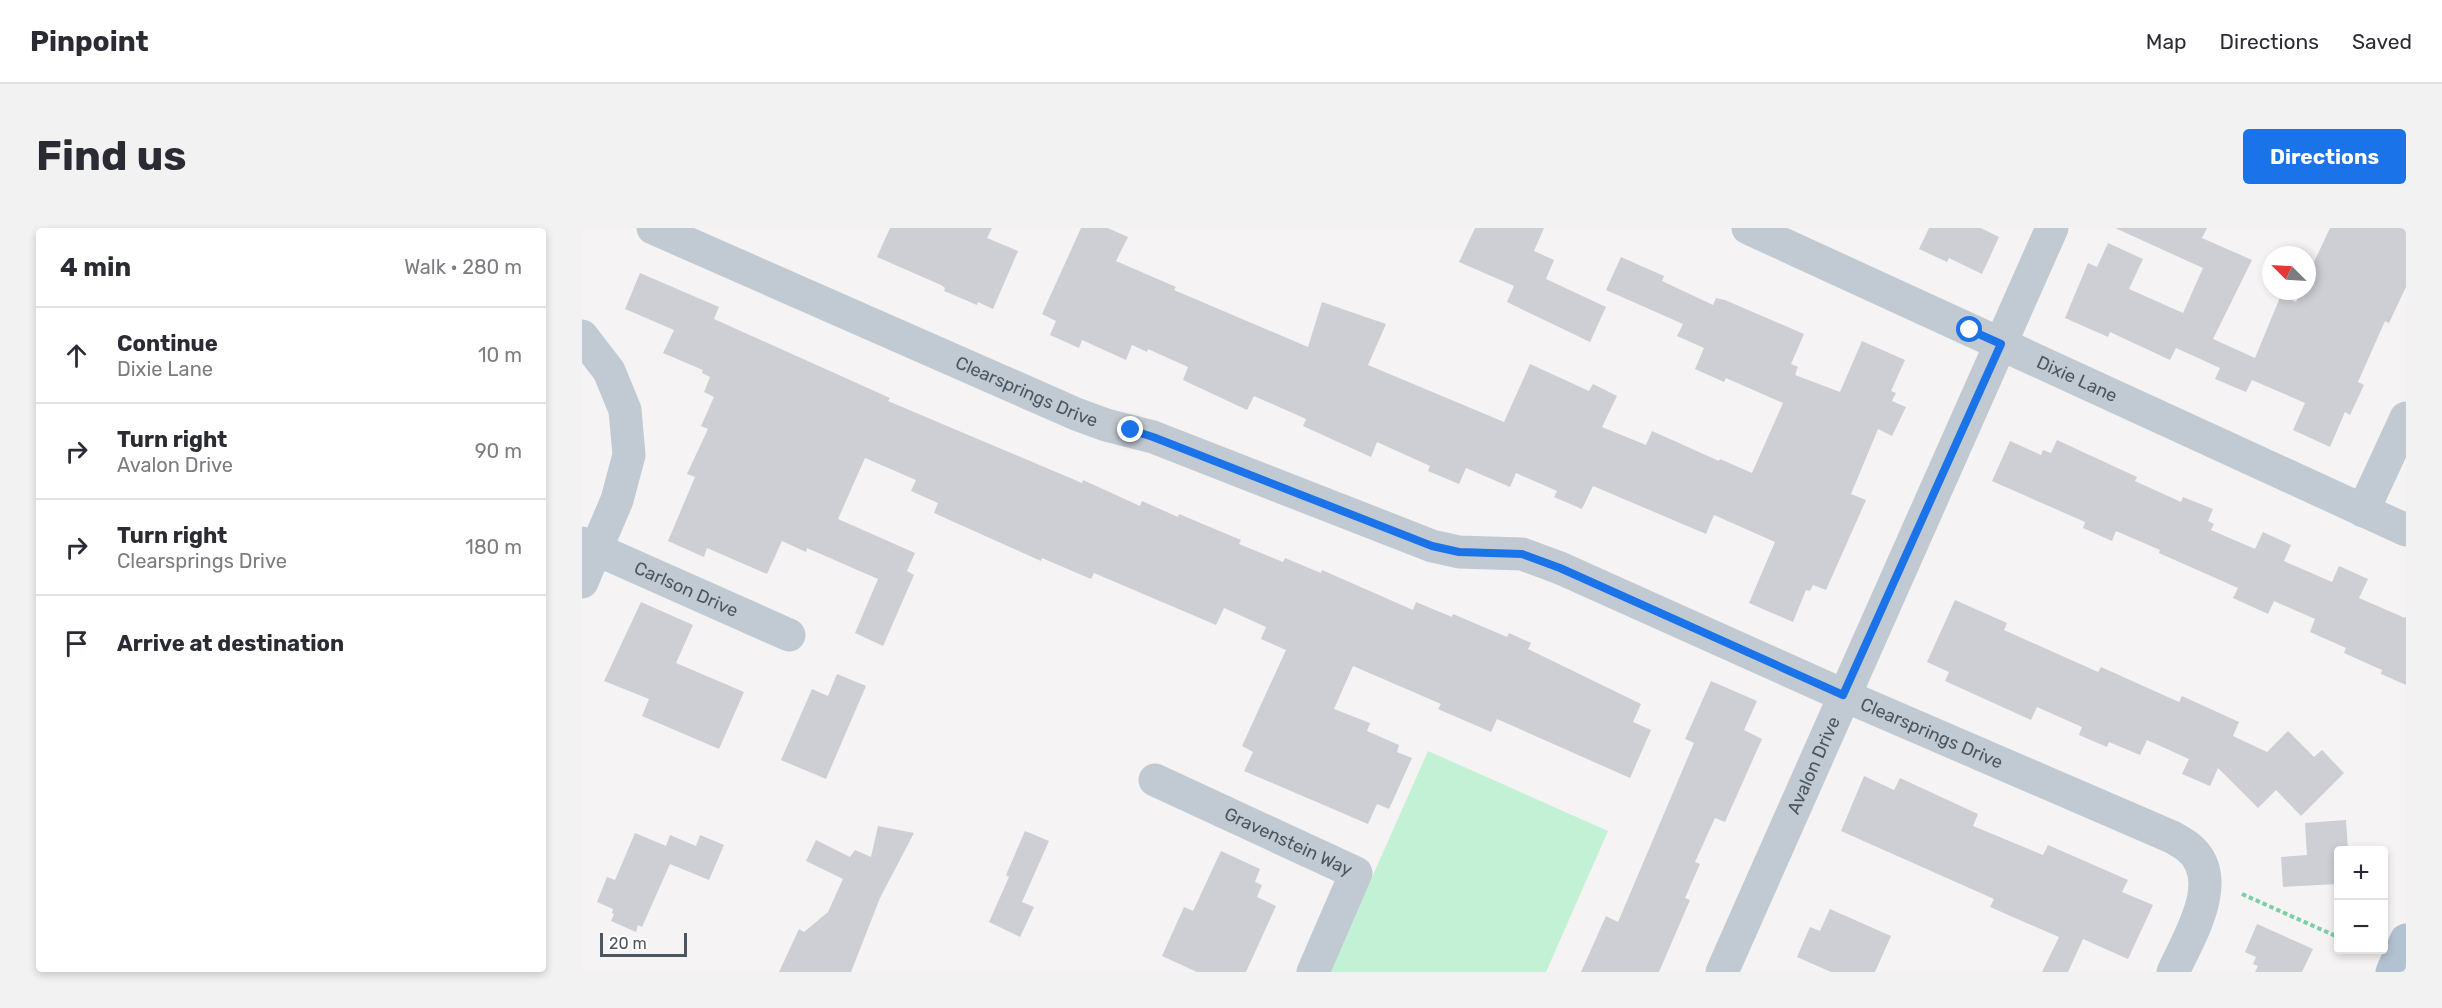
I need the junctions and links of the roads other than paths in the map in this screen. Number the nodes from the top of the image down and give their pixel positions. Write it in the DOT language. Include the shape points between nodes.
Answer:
graph roads {
  1 [pos="653,228"];
  2 [pos="1748,228"];
  3 [pos="2052,228"];
  4 [pos="582,336"];
  5 [pos="2001,344"];
  6 [pos="2406,418"];
  7 [pos="2364,511"];
  8 [pos="2406,530"];
  9 [pos="589,546"];
  10 [pos="582,582"];
  11 [pos="789,635"];
  12 [pos="1843,695"];
  13 [pos="1155,780"];
  14 [pos="2406,940"];
  15 [pos="1313,972"];
  16 [pos="1722,972"];
  17 [pos="2173,972"];
  18 [pos="2392,972"];
  1 -- 12 [label="street, Clearsprings Drive" via="1076,414 1153,437 1432,546 1459,552 1522,554"];
  2 -- 5 [label="street, Dixie Lane"];
  3 -- 5 [label="street, Avalon Drive"];
  4 -- 9 [label="street" via="609,371 625,410 629,455 617,500"];
  5 -- 7 [label="street, Dixie Lane"];
  5 -- 12 [label="street, Avalon Drive"];
  6 -- 7 [label="street"];
  7 -- 8 [label="street, Dixie Lane"];
  9 -- 10 [label="street"];
  9 -- 11 [label="street, Carlson Drive"];
  12 -- 16 [label="street, Avalon Drive"];
  12 -- 17 [label="street, Clearsprings Drive" via="2188,847 2200,860 2204,900"];
  13 -- 15 [label="street, Gravenstein Way" via="1356,873"];
  14 -- 18 [label="main road"];
}
